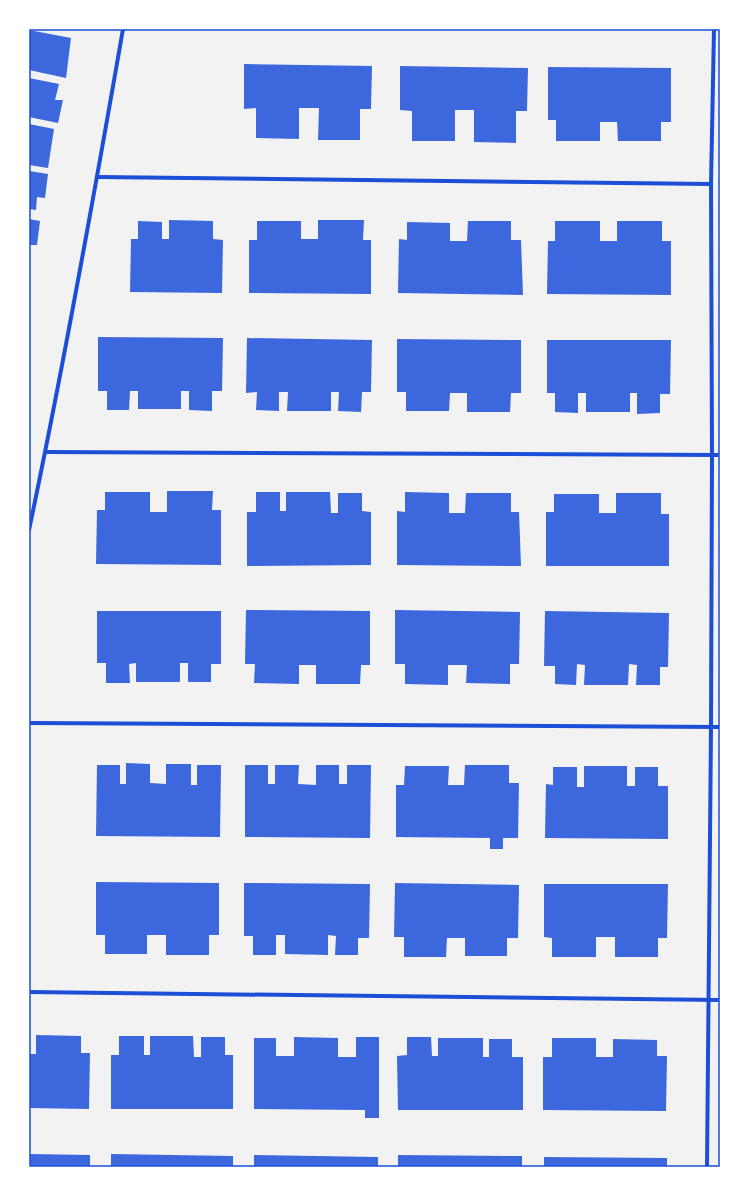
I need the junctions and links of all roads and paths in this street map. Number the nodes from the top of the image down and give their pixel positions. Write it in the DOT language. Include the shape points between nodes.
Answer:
graph roads {
  1 [pos="123,29"];
  2 [pos="714,29"];
  3 [pos="98,177"];
  4 [pos="711,184"];
  5 [pos="46,452"];
  6 [pos="712,455"];
  7 [pos="720,455"];
  8 [pos="29,530"];
  9 [pos="29,723"];
  10 [pos="711,727"];
  11 [pos="720,727"];
  12 [pos="29,992"];
  13 [pos="709,1000"];
  14 [pos="720,1000"];
  15 [pos="707,1167"];
  1 -- 3 [label="street"];
  2 -- 4 [label="street"];
  3 -- 4 [label="street"];
  3 -- 5 [label="street"];
  4 -- 6 [label="street"];
  5 -- 6 [label="street"];
  5 -- 8 [label="street"];
  6 -- 7 [label="street"];
  6 -- 10 [label="street"];
  9 -- 10 [label="street"];
  10 -- 11 [label="street"];
  10 -- 13 [label="street"];
  12 -- 13 [label="street"];
  13 -- 14 [label="street"];
  13 -- 15 [label="street"];
}
